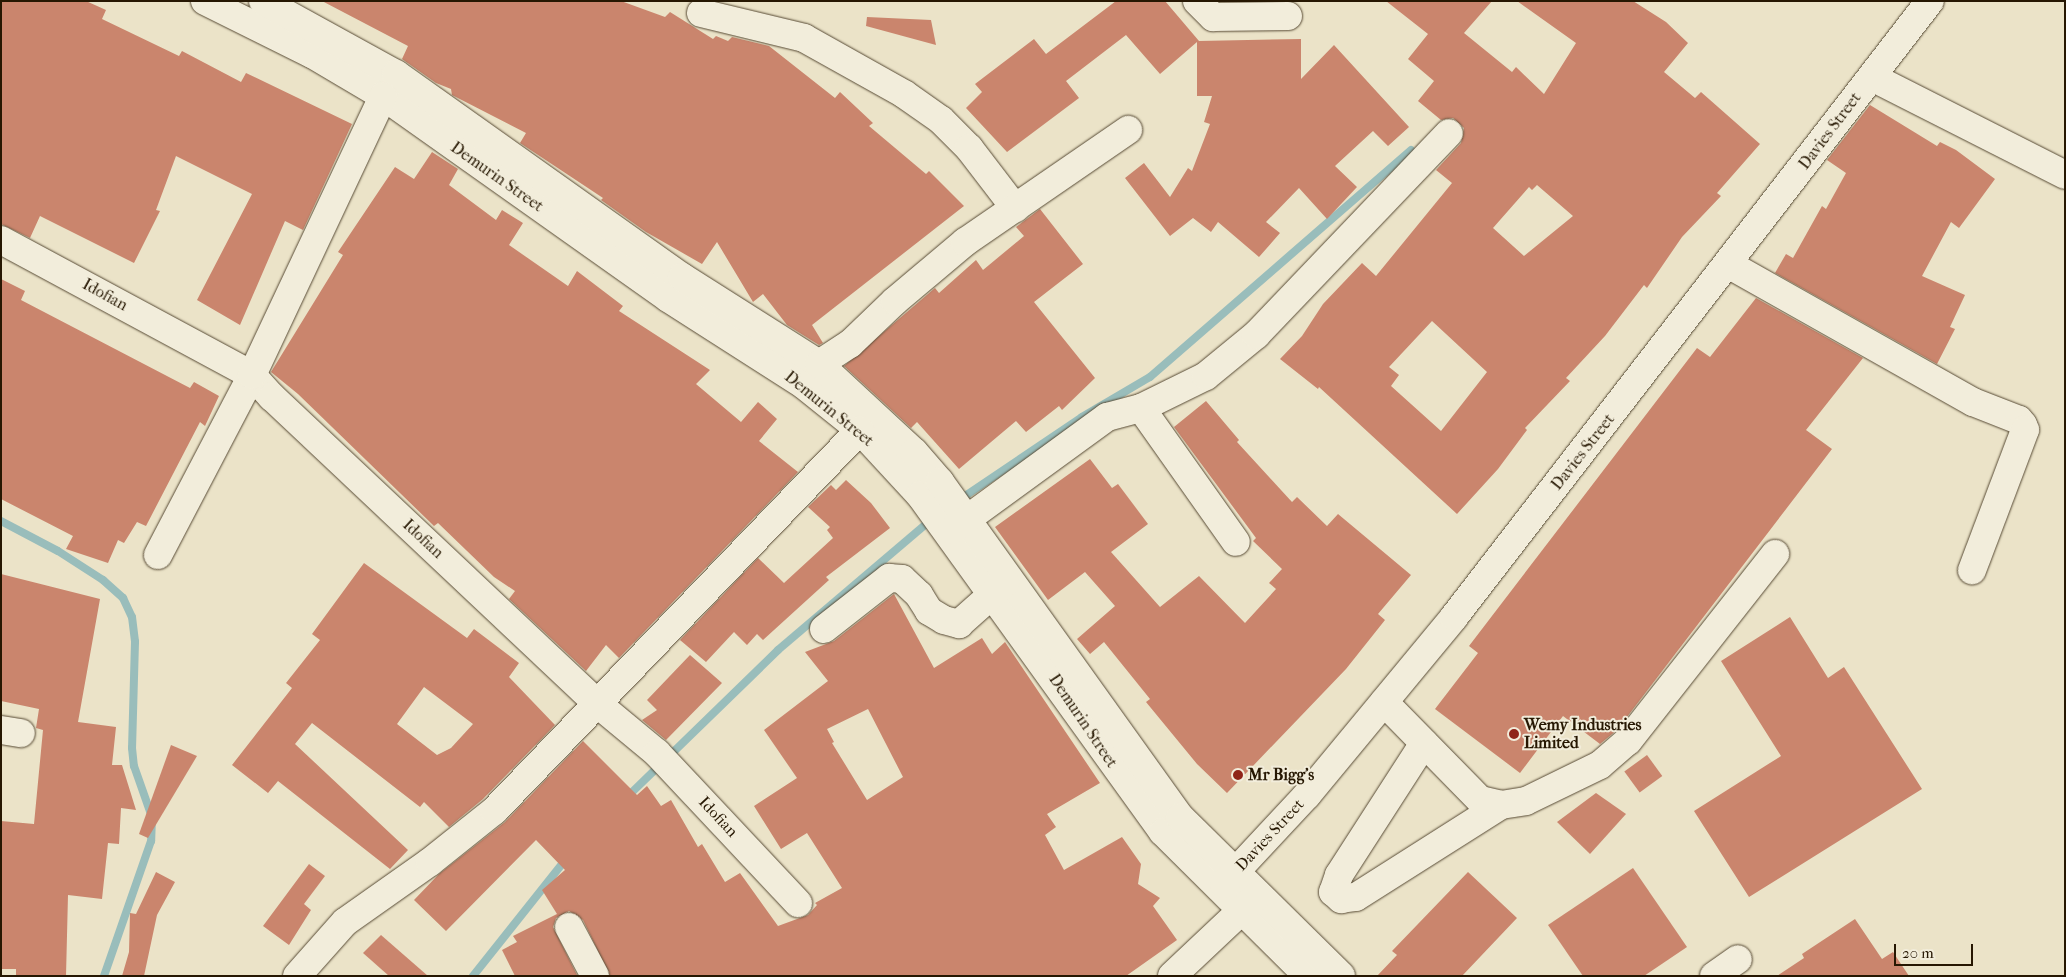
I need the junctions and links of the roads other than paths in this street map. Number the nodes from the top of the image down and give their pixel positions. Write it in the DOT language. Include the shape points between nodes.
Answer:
graph roads {
  1 [pos="205,1"];
  2 [pos="263,1"];
  3 [pos="1197,1"];
  4 [pos="1930,1"];
  5 [pos="701,13"];
  6 [pos="1288,16"];
  7 [pos="1872,77"];
  8 [pos="383,96"];
  9 [pos="1128,130"];
  10 [pos="1450,133"];
  11 [pos="2065,174"];
  12 [pos="1015,208"];
  13 [pos="1,240"];
  14 [pos="1728,264"];
  15 [pos="819,364"];
  16 [pos="252,375"];
  17 [pos="1141,408"];
  18 [pos="860,430"];
  19 [pos="930,488"];
  20 [pos="952,521"];
  21 [pos="1236,542"];
  22 [pos="1775,554"];
  23 [pos="158,555"];
  24 [pos="1972,570"];
  25 [pos="1001,586"];
  26 [pos="824,629"];
  27 [pos="1384,702"];
  28 [pos="599,704"];
  29 [pos="1424,743"];
  30 [pos="1501,805"];
  31 [pos="1228,880"];
  32 [pos="1251,901"];
  33 [pos="798,903"];
  34 [pos="569,927"];
  35 [pos="1738,959"];
  36 [pos="297,976"];
  37 [pos="596,976"];
  38 [pos="1172,976"];
  39 [pos="1308,976"];
  40 [pos="1341,976"];
  41 [pos="1714,976"];
  1 -- 8 [label="street, Demurin Street" via="312,54"];
  2 -- 15 [label="street, Demurin Street" via="396,74 682,277"];
  3 -- 6 [label="street" via="1213,17"];
  4 -- 7 [label="street, Davies Street"];
  5 -- 12 [label="street" via="804,38 904,94 941,120 969,148"];
  7 -- 11 [label="street"];
  7 -- 14 [label="street, Davies Street"];
  8 -- 16 [label="street"];
  8 -- 18 [label="street, Demurin Street" via="668,298 804,385"];
  9 -- 12 [label="street"];
  10 -- 17 [label="street" via="1256,335 1206,376"];
  12 -- 15 [label="street" via="965,242 850,344"];
  13 -- 16 [label="street, Idofian"];
  14 -- 24 [label="street" via="1973,402 2023,424 2025,430"];
  14 -- 27 [label="street, Davies Street" via="1454,617"];
  15 -- 19 [label="street, Demurin Street" via="914,452"];
  16 -- 23 [label="street"];
  16 -- 28 [label="street, Idofian"];
  17 -- 20 [label="street" via="1107,417"];
  17 -- 21 [label="street"];
  18 -- 19 [label="street, Demurin Street"];
  18 -- 28 [label="street"];
  19 -- 20 [label="street, Demurin Street"];
  20 -- 25 [label="street, Demurin Street"];
  22 -- 30 [label="street" via="1628,741 1600,765 1526,801"];
  25 -- 26 [label="street" via="960,624 929,611 919,594 902,579 889,578"];
  25 -- 31 [label="street, Demurin Street" via="1076,668 1122,740"];
  27 -- 29 [label="street"];
  27 -- 31 [label="street, Davies Street" via="1307,795"];
  28 -- 33 [label="street, Idofian" via="679,774"];
  28 -- 36 [label="street" via="494,811 430,862 345,922"];
  29 -- 30 [label="street" via="1480,800"];
  29 -- 30 [label="street" via="1339,875 1333,892 1341,899 1356,897"];
  31 -- 32 [label="street, Demurin Street"];
  32 -- 38 [label="street"];
  32 -- 39 [label="street, Demurin Street"];
  32 -- 40 [label="street, Demurin Street"];
  34 -- 37 [label="street"];
  35 -- 41 [label="street"];
}
